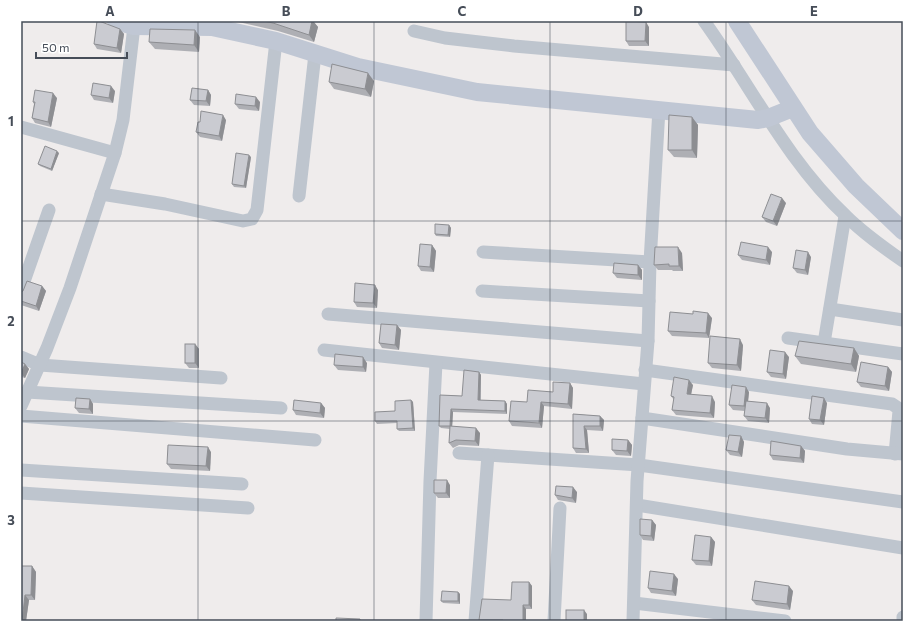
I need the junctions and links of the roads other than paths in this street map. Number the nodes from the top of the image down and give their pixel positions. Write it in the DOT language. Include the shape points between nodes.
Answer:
graph roads {
  1 [pos="116,21"];
  2 [pos="704,21"];
  3 [pos="737,21"];
  4 [pos="201,24"];
  5 [pos="134,26"];
  6 [pos="414,31"];
  7 [pos="276,41"];
  8 [pos="315,54"];
  9 [pos="734,65"];
  10 [pos="793,108"];
  11 [pos="659,109"];
  12 [pos="768,118"];
  13 [pos="21,127"];
  14 [pos="115,153"];
  15 [pos="101,194"];
  16 [pos="298,196"];
  17 [pos="49,210"];
  18 [pos="845,216"];
  19 [pos="903,231"];
  20 [pos="482,252"];
  21 [pos="650,262"];
  22 [pos="903,262"];
  23 [pos="21,290"];
  24 [pos="482,291"];
  25 [pos="649,301"];
  26 [pos="830,309"];
  27 [pos="328,314"];
  28 [pos="903,320"];
  29 [pos="788,338"];
  30 [pos="648,341"];
  31 [pos="824,343"];
  32 [pos="324,350"];
  33 [pos="903,354"];
  34 [pos="21,357"];
  35 [pos="436,363"];
  36 [pos="40,365"];
  37 [pos="645,370"];
  38 [pos="221,378"];
  39 [pos="644,384"];
  40 [pos="27,392"];
  41 [pos="21,406"];
  42 [pos="281,408"];
  43 [pos="21,416"];
  44 [pos="642,418"];
  45 [pos="315,440"];
  46 [pos="459,453"];
  47 [pos="899,454"];
  48 [pos="488,455"];
  49 [pos="638,465"];
  50 [pos="21,470"];
  51 [pos="242,484"];
  52 [pos="21,493"];
  53 [pos="903,502"];
  54 [pos="637,505"];
  55 [pos="248,508"];
  56 [pos="560,508"];
  57 [pos="903,548"];
  58 [pos="634,603"];
  59 [pos="903,617"];
  60 [pos="426,621"];
  61 [pos="475,621"];
  62 [pos="554,621"];
  63 [pos="634,621"];
  64 [pos="785,621"];
  65 [pos="903,621"];
  1 -- 5 [label="street"];
  2 -- 9 [label="street"];
  3 -- 10 [label="street"];
  4 -- 5 [label="street"];
  4 -- 7 [label="street"];
  5 -- 14 [label="street" via="123,120"];
  6 -- 9 [label="street" via="445,38 506,45"];
  7 -- 8 [label="street"];
  7 -- 15 [label="street" via="257,210 252,219 243,221 165,204"];
  8 -- 11 [label="street" via="358,67 477,92"];
  8 -- 16 [label="street"];
  9 -- 12 [label="street"];
  10 -- 12 [label="street"];
  10 -- 19 [label="street" via="810,134 851,180"];
  11 -- 12 [label="street" via="744,119"];
  11 -- 21 [label="street"];
  12 -- 18 [label="street" via="816,184"];
  13 -- 14 [label="street"];
  14 -- 15 [label="street"];
  15 -- 36 [label="street" via="70,288"];
  17 -- 23 [label="street"];
  18 -- 22 [label="street"];
  18 -- 26 [label="street"];
  20 -- 21 [label="street"];
  21 -- 25 [label="street"];
  24 -- 25 [label="street"];
  25 -- 30 [label="street"];
  26 -- 28 [label="street"];
  26 -- 31 [label="street"];
  27 -- 30 [label="street"];
  29 -- 31 [label="street"];
  30 -- 37 [label="street"];
  31 -- 33 [label="street"];
  32 -- 35 [label="street"];
  34 -- 36 [label="street"];
  35 -- 39 [label="street"];
  35 -- 60 [label="street"];
  36 -- 38 [label="street"];
  36 -- 40 [label="street"];
  37 -- 39 [label="street"];
  37 -- 47 [label="street" via="892,404 899,412"];
  39 -- 44 [label="street"];
  40 -- 41 [label="street"];
  40 -- 42 [label="street"];
  43 -- 45 [label="street"];
  44 -- 47 [label="street" via="847,449"];
  44 -- 49 [label="street"];
  46 -- 48 [label="street"];
  48 -- 49 [label="street"];
  48 -- 61 [label="street"];
  49 -- 53 [label="street"];
  49 -- 54 [label="street"];
  50 -- 51 [label="street"];
  52 -- 55 [label="street"];
  54 -- 57 [label="street"];
  54 -- 58 [label="street"];
  56 -- 62 [label="street"];
  58 -- 63 [label="street"];
  58 -- 64 [label="street"];
  59 -- 65 [label="street"];
}
